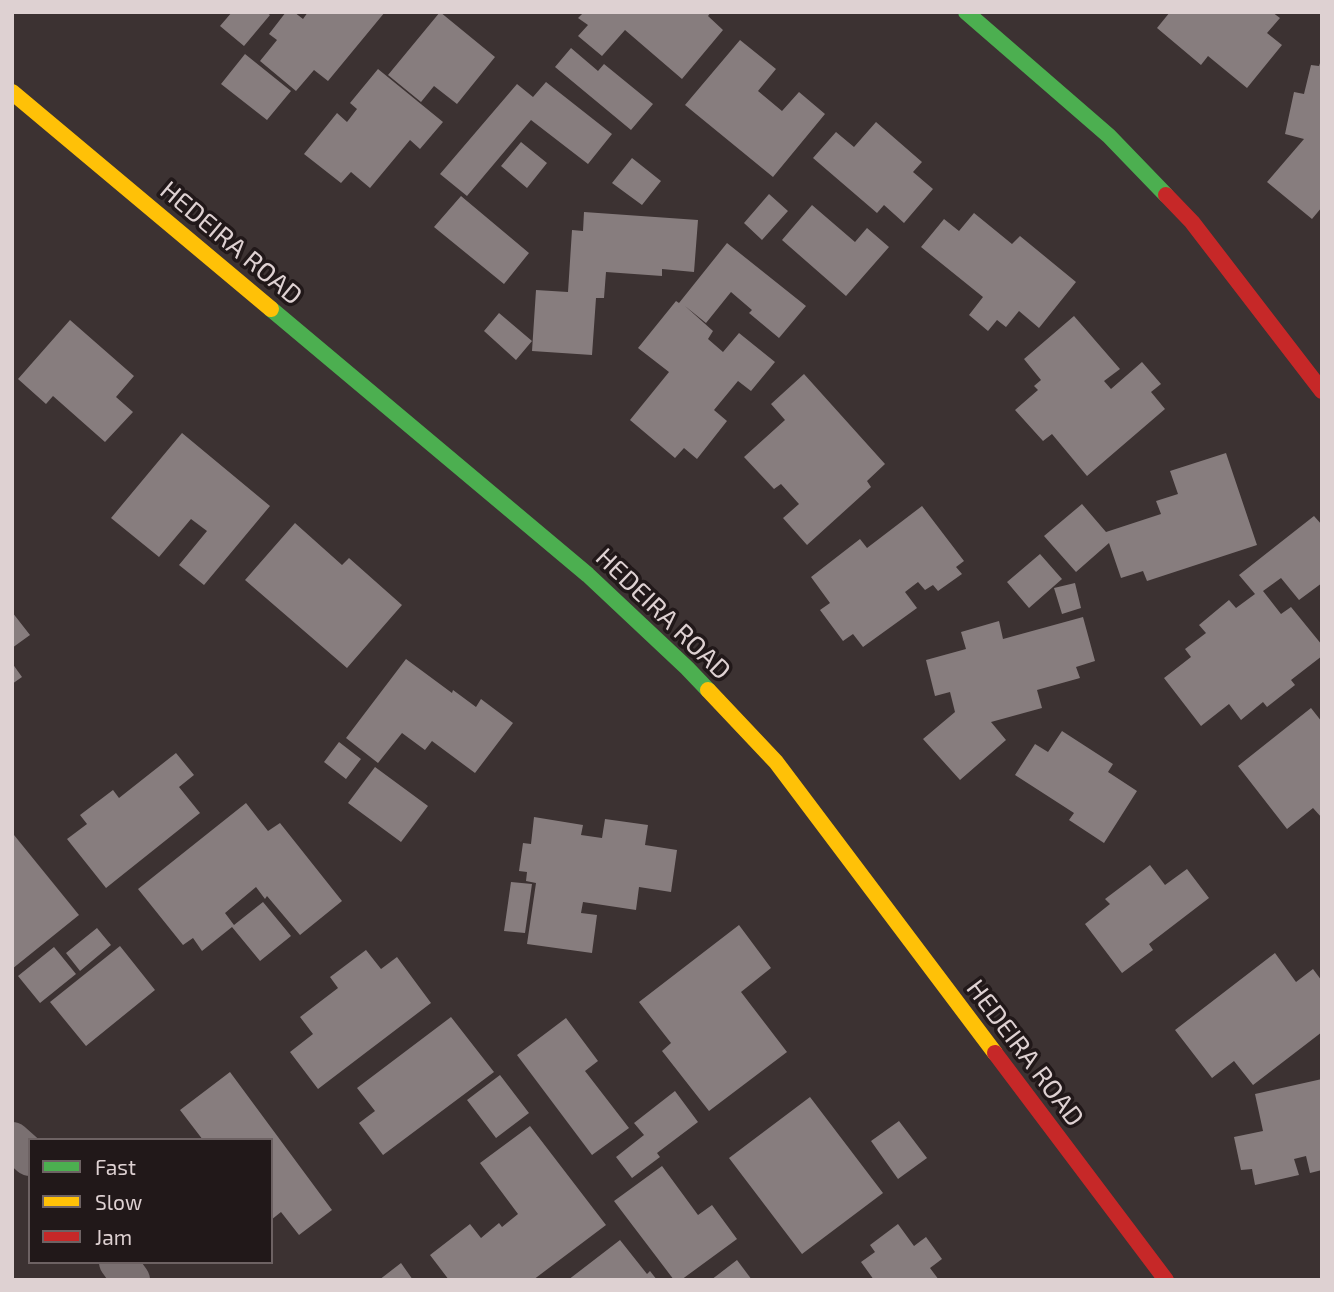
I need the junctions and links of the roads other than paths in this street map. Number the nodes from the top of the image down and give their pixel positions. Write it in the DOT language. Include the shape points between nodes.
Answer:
graph roads {
  1 [pos="966,12"];
  2 [pos="12,92"];
  3 [pos="1322,391"];
  4 [pos="12,1141"];
  5 [pos="28,1155"];
  6 [pos="119,1264"];
  7 [pos="131,1280"];
  8 [pos="1166,1280"];
  1 -- 3 [label="street" via="1109,136 1192,222"];
  2 -- 8 [label="street, HEDEIRA ROAD" via="588,575 687,668 776,762"];
  4 -- 5 [label="street"];
  6 -- 7 [label="street"];
}
